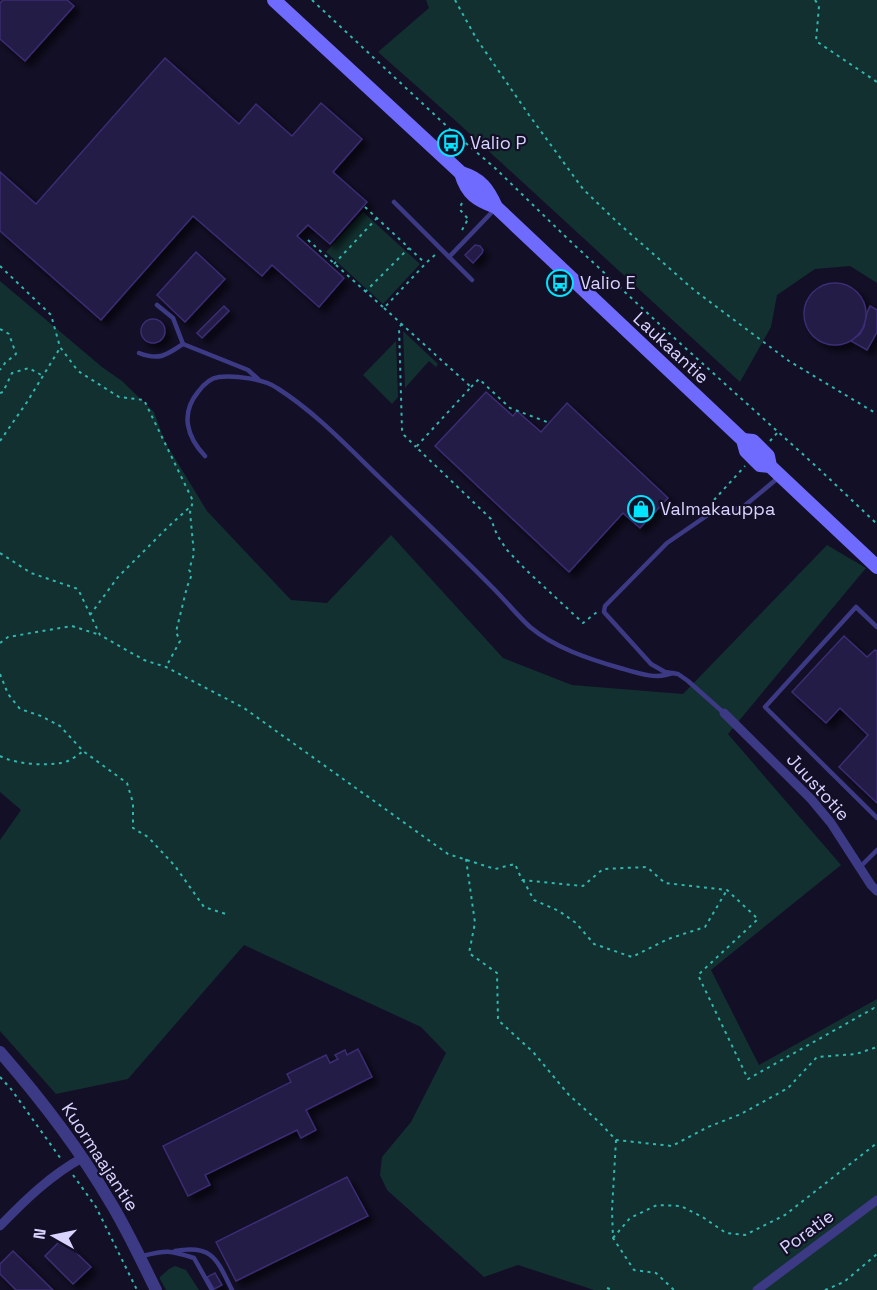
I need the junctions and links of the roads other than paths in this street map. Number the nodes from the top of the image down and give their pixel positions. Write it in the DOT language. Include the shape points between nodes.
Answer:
graph roads {
  1 [pos="274,0"];
  2 [pos="394,202"];
  3 [pos="496,207"];
  4 [pos="449,257"];
  5 [pos="472,280"];
  6 [pos="157,305"];
  7 [pos="183,344"];
  8 [pos="139,353"];
  9 [pos="260,381"];
  10 [pos="205,456"];
  11 [pos="780,476"];
  12 [pos="877,567"];
  13 [pos="877,627"];
  14 [pos="673,673"];
  15 [pos="724,713"];
  16 [pos="877,818"];
  17 [pos="877,850"];
  18 [pos="860,867"];
  19 [pos="877,891"];
  20 [pos="0,1052"];
  21 [pos="82,1158"];
  22 [pos="877,1200"];
  23 [pos="0,1226"];
  24 [pos="174,1251"];
  25 [pos="140,1257"];
  26 [pos="156,1290"];
  27 [pos="212,1290"];
  28 [pos="231,1290"];
  29 [pos="757,1290"];
  1 -- 3 [label="main road, Laukaantie" via="461,173 480,182"];
  2 -- 4 [label="lane"];
  3 -- 4 [label="lane"];
  3 -- 11 [label="main road, Laukaantie" via="743,440 753,441 757,453 768,456 770,466"];
  4 -- 5 [label="lane"];
  6 -- 7 [label="lane" via="173,318"];
  7 -- 8 [label="lane" via="165,356"];
  7 -- 9 [label="lane" via="248,370"];
  9 -- 10 [label="lane" via="218,377 203,385 192,399 187,416 189,431"];
  9 -- 14 [label="lane" via="275,386 314,416 531,627 564,648 596,661 640,674"];
  11 -- 12 [label="main road"];
  11 -- 14 [label="lane" via="743,507 728,511 718,508 704,516 668,543 606,604 604,612 651,664"];
  13 -- 16 [label="lane" via="856,607 765,707"];
  14 -- 15 [label="lane"];
  15 -- 18 [label="street, Juustotie" via="811,799"];
  17 -- 18 [label="lane"];
  18 -- 19 [label="street, Juustotie"];
  20 -- 21 [label="street, Kuormaajantie"];
  21 -- 23 [label="street" via="58,1172"];
  21 -- 25 [label="street, Kuormaajantie"];
  22 -- 29 [label="street, Poratie"];
  24 -- 25 [label="lane"];
  24 -- 27 [label="lane" via="194,1258"];
  24 -- 28 [label="lane" via="203,1251 217,1260"];
  25 -- 26 [label="street, Kuormaajantie"];
}
